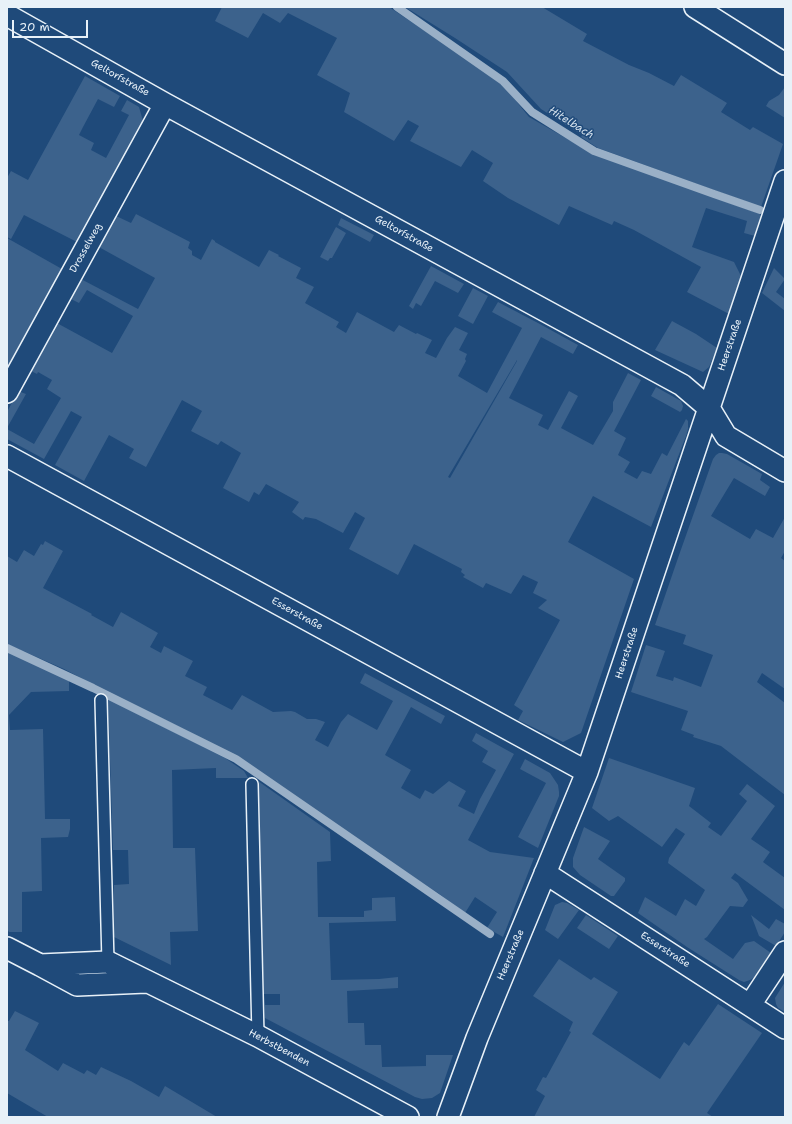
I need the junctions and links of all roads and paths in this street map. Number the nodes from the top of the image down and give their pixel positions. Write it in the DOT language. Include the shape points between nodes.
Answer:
graph roads {
  1 [pos="695,7"];
  2 [pos="7,15"];
  3 [pos="785,64"];
  4 [pos="165,104"];
  5 [pos="785,181"];
  6 [pos="7,392"];
  7 [pos="708,408"];
  8 [pos="7,456"];
  9 [pos="785,471"];
  10 [pos="101,700"];
  11 [pos="587,772"];
  12 [pos="252,784"];
  13 [pos="546,873"];
  14 [pos="7,948"];
  15 [pos="785,952"];
  16 [pos="108,962"];
  17 [pos="40,965"];
  18 [pos="149,982"];
  19 [pos="750,1005"];
  20 [pos="785,1028"];
  21 [pos="258,1036"];
  22 [pos="408,1117"];
  23 [pos="448,1117"];
  1 -- 3 [label="street"];
  2 -- 4 [label="street, Geltorfstraße"];
  4 -- 6 [label="street, Drosselweg"];
  4 -- 7 [label="street, Geltorfstraße" via="682,385"];
  5 -- 7 [label="street, Heerstraße"];
  7 -- 9 [label="street, Geltorfstraße" via="726,436"];
  7 -- 11 [label="street, Heerstraße"];
  8 -- 11 [label="street, Esserstraße"];
  10 -- 16 [label="lane"];
  11 -- 13 [label="street, Heerstraße"];
  12 -- 21 [label="lane"];
  13 -- 19 [label="street, Esserstraße"];
  13 -- 23 [label="street, Heerstraße" via="477,1038"];
  14 -- 17 [label="street, Herbstbenden"];
  15 -- 19 [label="street"];
  16 -- 17 [label="street, Herbstbenden"];
  16 -- 18 [label="street, Herbstbenden"];
  17 -- 18 [label="street, Herbstbenden" via="77,985"];
  18 -- 21 [label="street, Herbstbenden"];
  19 -- 20 [label="street, Esserstraße"];
  21 -- 22 [label="street, Herbstbenden"];
}
